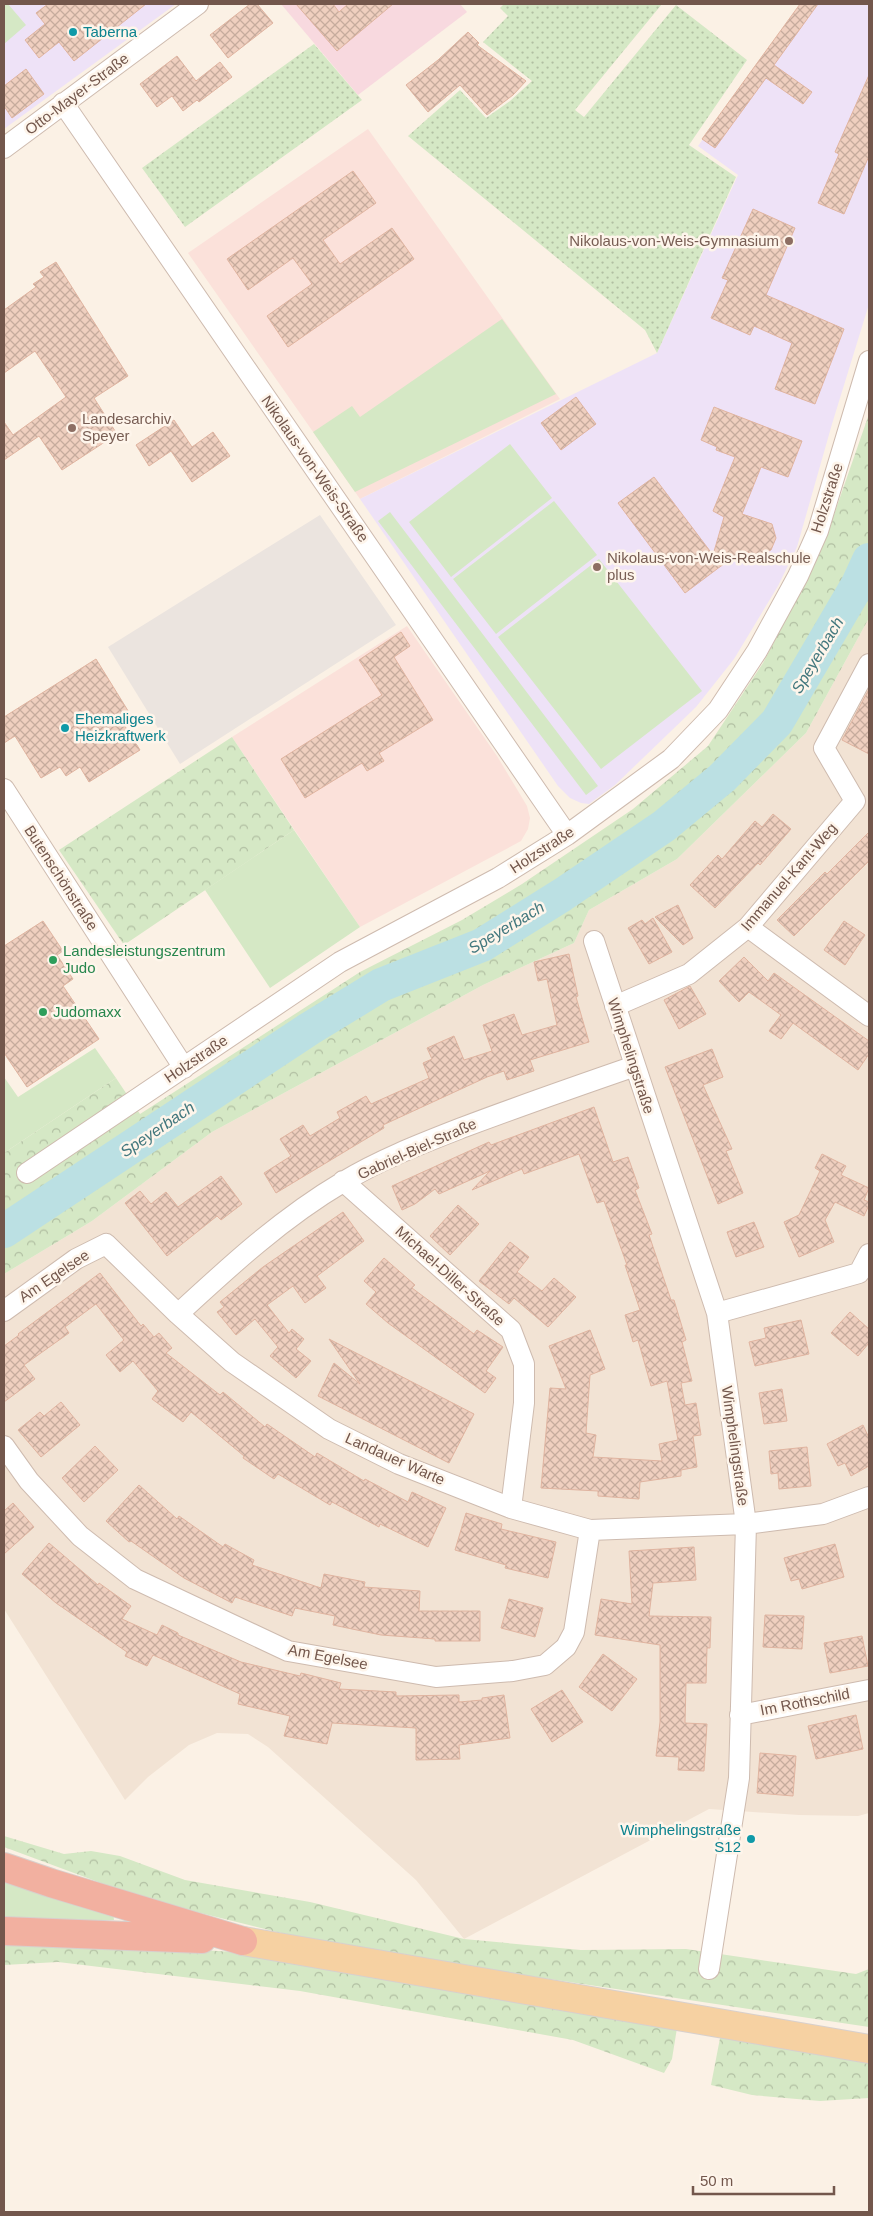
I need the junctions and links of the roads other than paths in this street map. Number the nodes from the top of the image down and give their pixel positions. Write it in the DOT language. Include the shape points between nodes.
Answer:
graph roads {
  1 [pos="198,4"];
  2 [pos="63,103"];
  3 [pos="4,148"];
  4 [pos="869,361"];
  5 [pos="869,664"];
  6 [pos="4,790"];
  7 [pos="862,804"];
  8 [pos="567,835"];
  9 [pos="748,927"];
  10 [pos="594,941"];
  11 [pos="615,1006"];
  12 [pos="869,1016"];
  13 [pos="635,1066"];
  14 [pos="184,1068"];
  15 [pos="28,1173"];
  16 [pos="343,1181"];
  17 [pos="106,1244"];
  18 [pos="869,1254"];
  19 [pos="864,1278"];
  20 [pos="4,1311"];
  21 [pos="717,1313"];
  22 [pos="178,1314"];
  23 [pos="4,1446"];
  24 [pos="869,1498"];
  25 [pos="511,1508"];
  26 [pos="746,1524"];
  27 [pos="590,1530"];
  28 [pos="869,1690"];
  29 [pos="740,1715"];
  30 [pos="4,1866"];
  31 [pos="4,1931"];
  32 [pos="243,1941"];
  33 [pos="709,1969"];
  34 [pos="869,2049"];
  1 -- 2 [label="street, Otto-Mayer-Straße"];
  2 -- 3 [label="street, Otto-Mayer-Straße"];
  2 -- 8 [label="street, Nikolaus-von-Weis-Straße"];
  4 -- 8 [label="street, Holzstraße" via="818,531 798,576 757,651 718,710 671,759"];
  5 -- 7 [label="street" via="824,748"];
  6 -- 14 [label="street, Butenschönstraße"];
  7 -- 9 [label="street, Immanuel-Kant-Weg"];
  8 -- 14 [label="street, Holzstraße" via="498,878 340,962"];
  9 -- 11 [label="street, Immanuel-Kant-Weg" via="689,974"];
  9 -- 12 [label="street"];
  10 -- 11 [label="street, Wimphelingstraße"];
  11 -- 13 [label="street, Wimphelingstraße"];
  13 -- 16 [label="street, Gabriel-Biel-Straße" via="416,1145"];
  13 -- 21 [label="street, Wimphelingstraße"];
  14 -- 15 [label="street, Holzstraße"];
  16 -- 22 [label="street, Gabriel-Biel-Straße" via="286,1220"];
  16 -- 25 [label="street, Michael-Diller-Straße" via="511,1330 524,1364 524,1403"];
  17 -- 20 [label="street, Am Egelsee" via="76,1259"];
  17 -- 22 [label="street, Landauer Warte"];
  18 -- 19 [label="street"];
  19 -- 21 [label="street"];
  21 -- 26 [label="street, Wimphelingstraße"];
  22 -- 25 [label="street, Landauer Warte" via="232,1362 329,1429 399,1464"];
  23 -- 27 [label="street, Am Egelsee" via="29,1481 80,1536 135,1579 288,1650 436,1677 513,1672 545,1665 566,1647 574,1632"];
  24 -- 26 [label="street, Landauer Warte" via="823,1514"];
  25 -- 27 [label="street, Landauer Warte"];
  26 -- 27 [label="street, Landauer Warte"];
  26 -- 29 [label="street, Wimphelingstraße"];
  28 -- 29 [label="street, Im Rothschild"];
  29 -- 33 [label="street, Wimphelingstraße" via="739,1778"];
  30 -- 32 [label="highway"];
  31 -- 32 [label="highway"];
  32 -- 34 [label="main road"];
}
